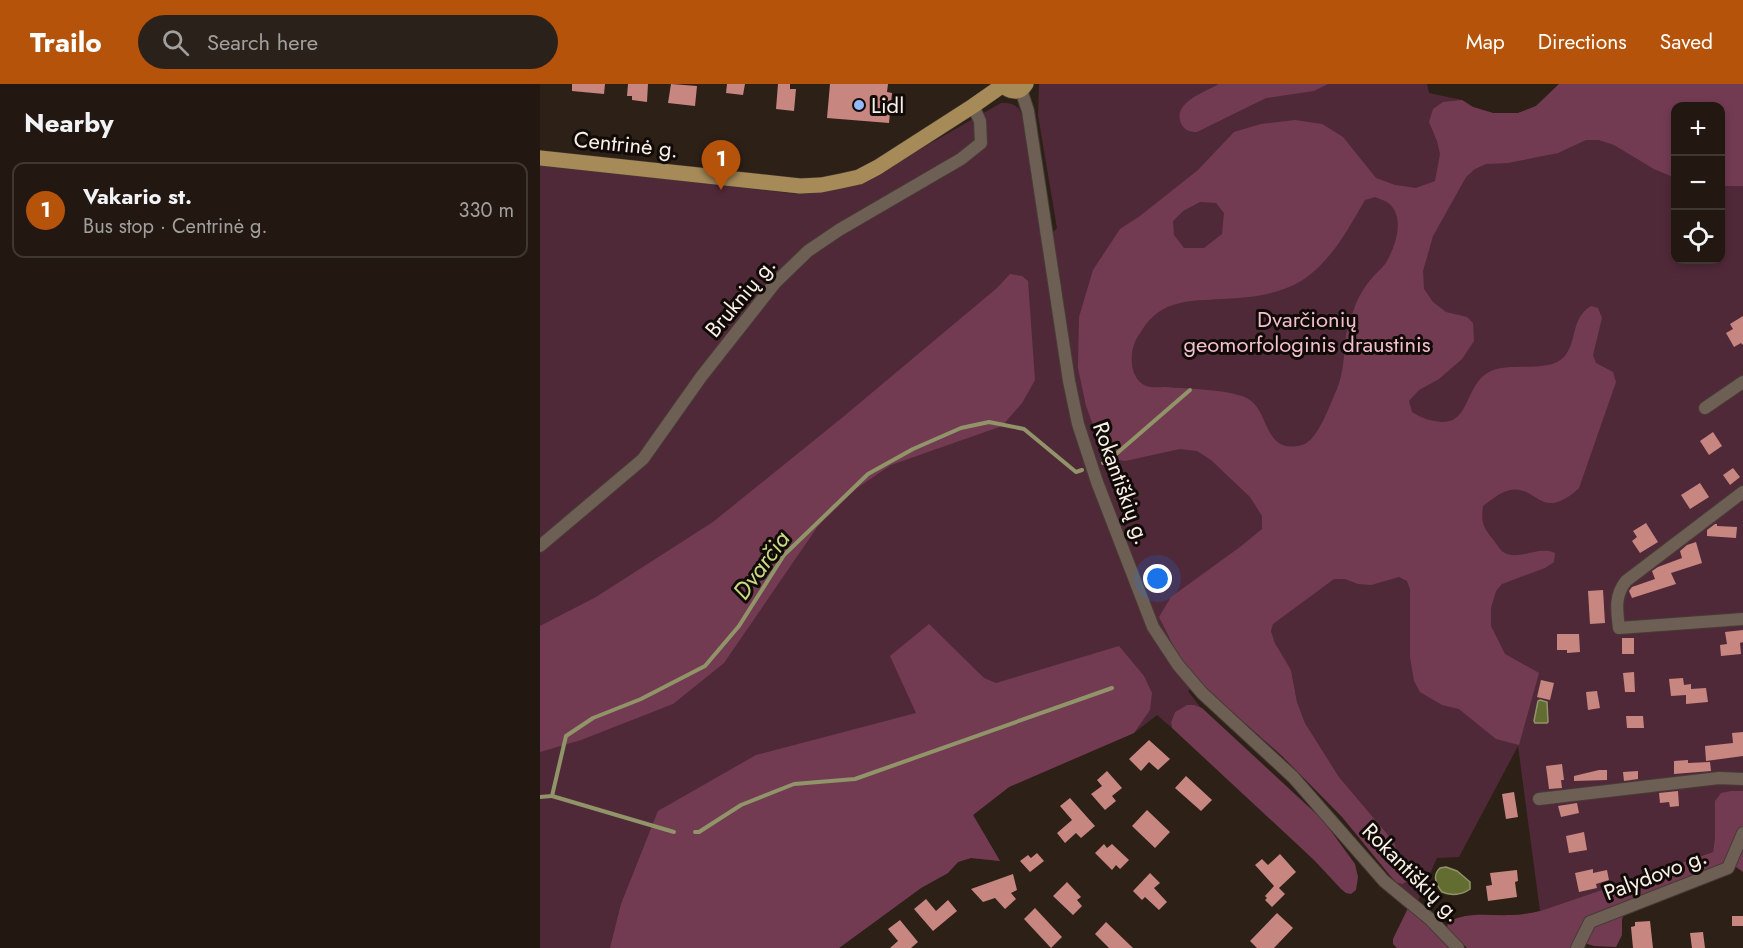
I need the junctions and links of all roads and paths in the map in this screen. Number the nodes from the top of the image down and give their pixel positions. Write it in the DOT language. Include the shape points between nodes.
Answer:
graph roads {
  1 [pos="1003,84"];
  2 [pos="1023,87"];
  3 [pos="973,106"];
  4 [pos="540,158"];
  5 [pos="1743,382"];
  6 [pos="1705,408"];
  7 [pos="1743,492"];
  8 [pos="540,546"];
  9 [pos="1743,620"];
  10 [pos="1743,778"];
  11 [pos="1539,799"];
  12 [pos="1743,833"];
  13 [pos="1458,948"];
  14 [pos="1577,948"];
  1 -- 2 [label="main road, Centrinė g." via="1015,92"];
  1 -- 3 [label="main road, Centrinė g."];
  2 -- 13 [label="street, Rokantiškių g." via="1078,424 1153,627 1202,693 1293,777 1384,881"];
  3 -- 4 [label="main road, Centrinė g." via="878,168 859,177 821,185 800,186"];
  3 -- 8 [label="street, Bruknių g." via="980,121 981,143 808,251 775,283 643,459"];
  5 -- 6 [label="street"];
  7 -- 9 [label="street" via="1626,581 1617,598 1618,628"];
  10 -- 11 [label="street"];
  12 -- 14 [label="street, Palydovo g." via="1728,868 1590,922"];
}
